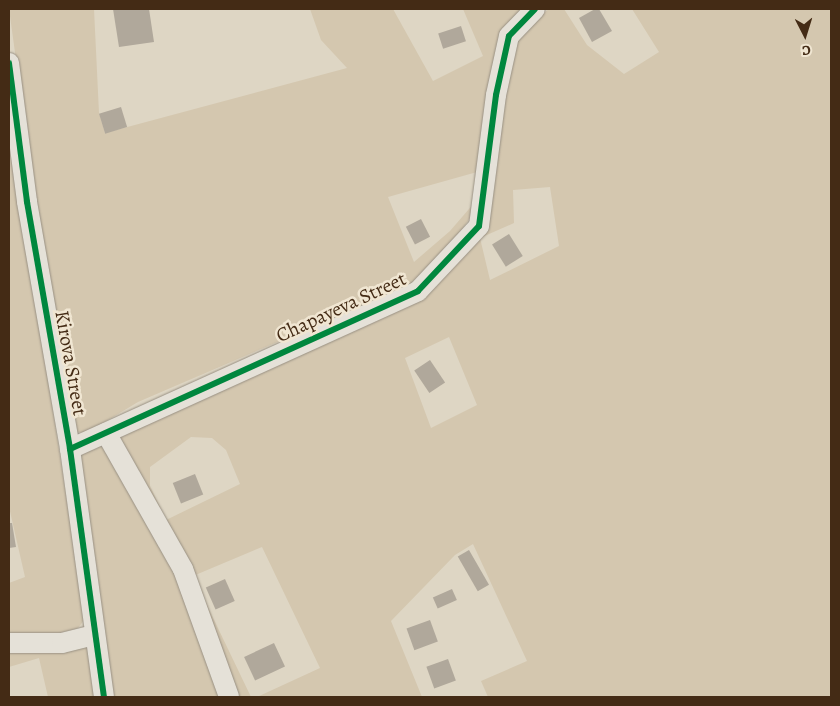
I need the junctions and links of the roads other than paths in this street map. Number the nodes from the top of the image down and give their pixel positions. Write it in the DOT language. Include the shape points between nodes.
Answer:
graph roads {
  1 [pos="535,9"];
  2 [pos="9,63"];
  3 [pos="106,433"];
  4 [pos="70,449"];
  5 [pos="95,635"];
  6 [pos="9,643"];
  7 [pos="106,696"];
  8 [pos="228,697"];
  1 -- 3 [label="street, Chapayeva Street" via="509,36 496,94 479,226 418,290"];
  2 -- 4 [label="street, Kirova Street" via="27,202"];
  3 -- 4 [label="street, Chapayeva Street"];
  3 -- 8 [label="street, Kirova Street" via="183,569"];
  4 -- 5 [label="street, Kirova Street"];
  5 -- 6 [label="street" via="62,643"];
  5 -- 7 [label="street, Kirova Street"];
}
